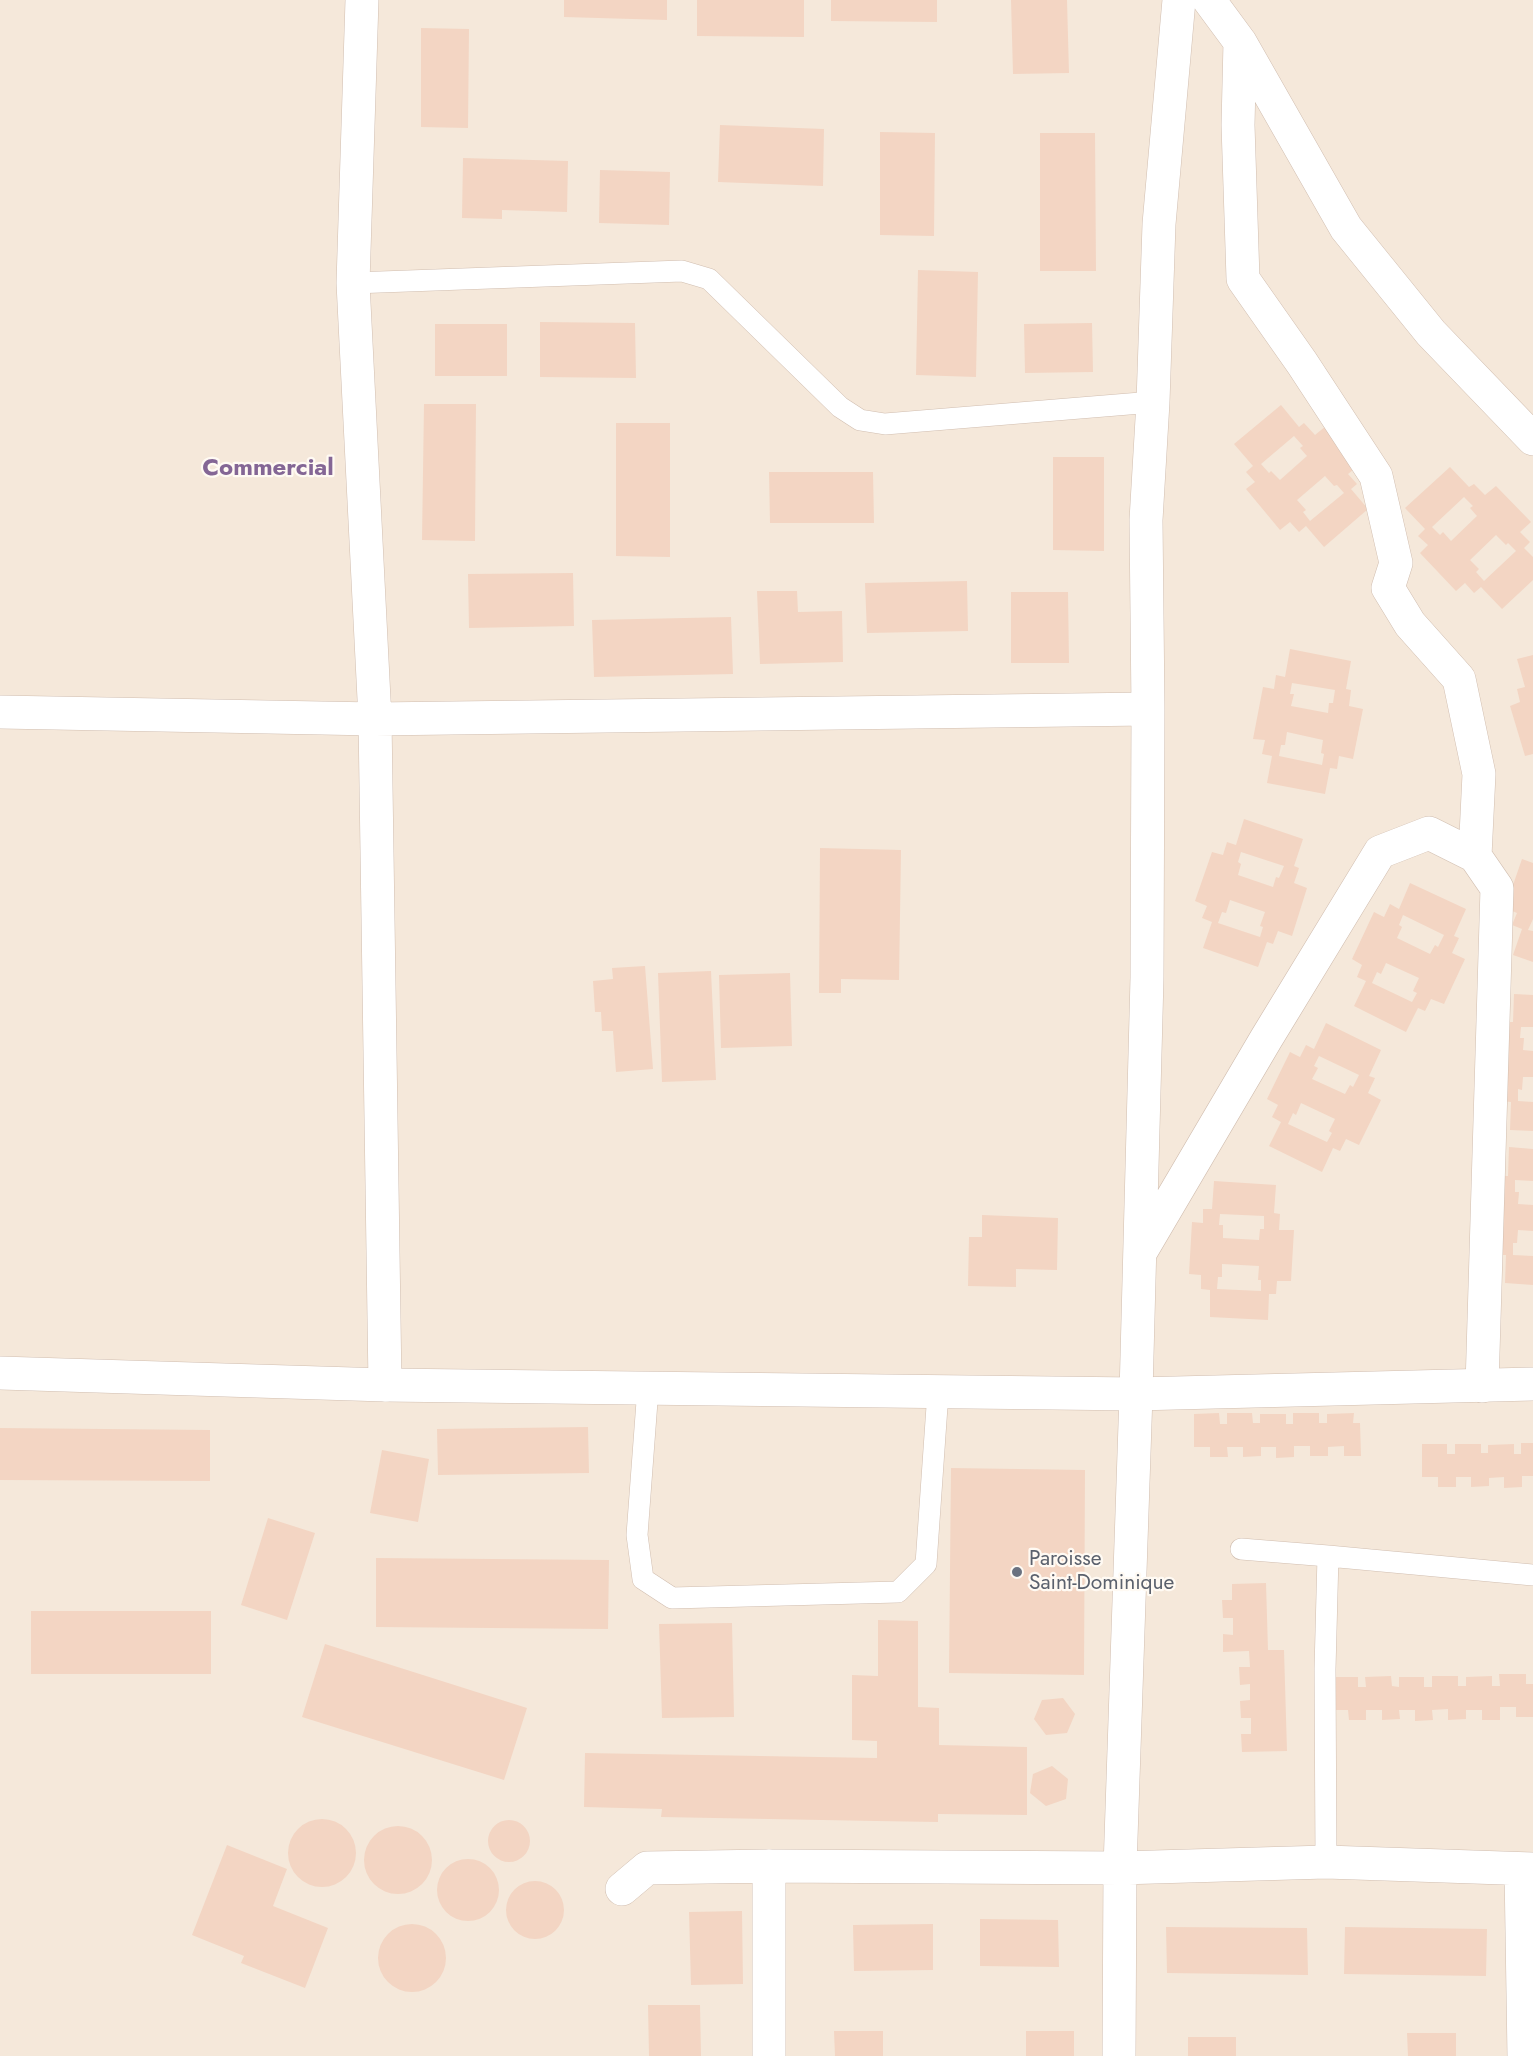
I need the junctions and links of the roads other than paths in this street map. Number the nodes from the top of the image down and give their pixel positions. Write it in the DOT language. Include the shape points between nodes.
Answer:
graph roads {
  1 [pos="362,0"];
  2 [pos="1179,0"];
  3 [pos="1209,0"];
  4 [pos="1240,42"];
  5 [pos="353,283"];
  6 [pos="1153,402"];
  7 [pos="1533,439"];
  8 [pos="1148,709"];
  9 [pos="0,712"];
  10 [pos="375,719"];
  11 [pos="1475,856"];
  12 [pos="1139,1255"];
  13 [pos="0,1373"];
  14 [pos="1533,1384"];
  15 [pos="385,1385"];
  16 [pos="1482,1386"];
  17 [pos="648,1388"];
  18 [pos="938,1392"];
  19 [pos="1136,1394"];
  20 [pos="1241,1549"];
  21 [pos="1328,1556"];
  22 [pos="1533,1575"];
  23 [pos="1326,1862"];
  24 [pos="769,1866"];
  25 [pos="1120,1868"];
  26 [pos="1527,1869"];
  27 [pos="622,1889"];
  28 [pos="769,2056"];
  29 [pos="1119,2056"];
  30 [pos="1524,2056"];
  1 -- 5 [label="street"];
  2 -- 6 [label="street" via="1159,224"];
  3 -- 4 [label="street"];
  4 -- 7 [label="street" via="1346,228 1431,333"];
  4 -- 11 [label="street" via="1238,125 1243,279 1376,476 1396,563 1388,588 1410,624 1459,679 1479,774"];
  5 -- 6 [label="lane" via="682,271 710,279 840,407 860,420 885,424"];
  5 -- 10 [label="street"];
  6 -- 8 [label="street" via="1146,520"];
  8 -- 10 [label="street"];
  8 -- 12 [label="street" via="1147,978"];
  9 -- 10 [label="street"];
  10 -- 15 [label="street"];
  11 -- 12 [label="street" via="1429,833 1380,852"];
  11 -- 16 [label="street" via="1497,888"];
  12 -- 19 [label="street"];
  13 -- 15 [label="street"];
  14 -- 16 [label="street"];
  15 -- 17 [label="street"];
  16 -- 19 [label="street"];
  17 -- 18 [label="street"];
  17 -- 18 [label="lane" via="637,1535 643,1579 672,1598 898,1592 926,1564"];
  18 -- 19 [label="street"];
  19 -- 25 [label="street"];
  20 -- 21 [label="lane"];
  21 -- 22 [label="lane"];
  21 -- 23 [label="lane"];
  23 -- 25 [label="street"];
  23 -- 26 [label="street"];
  24 -- 25 [label="street"];
  24 -- 27 [label="street" via="647,1868"];
  24 -- 28 [label="street"];
  25 -- 29 [label="street"];
  26 -- 30 [label="street"];
}
